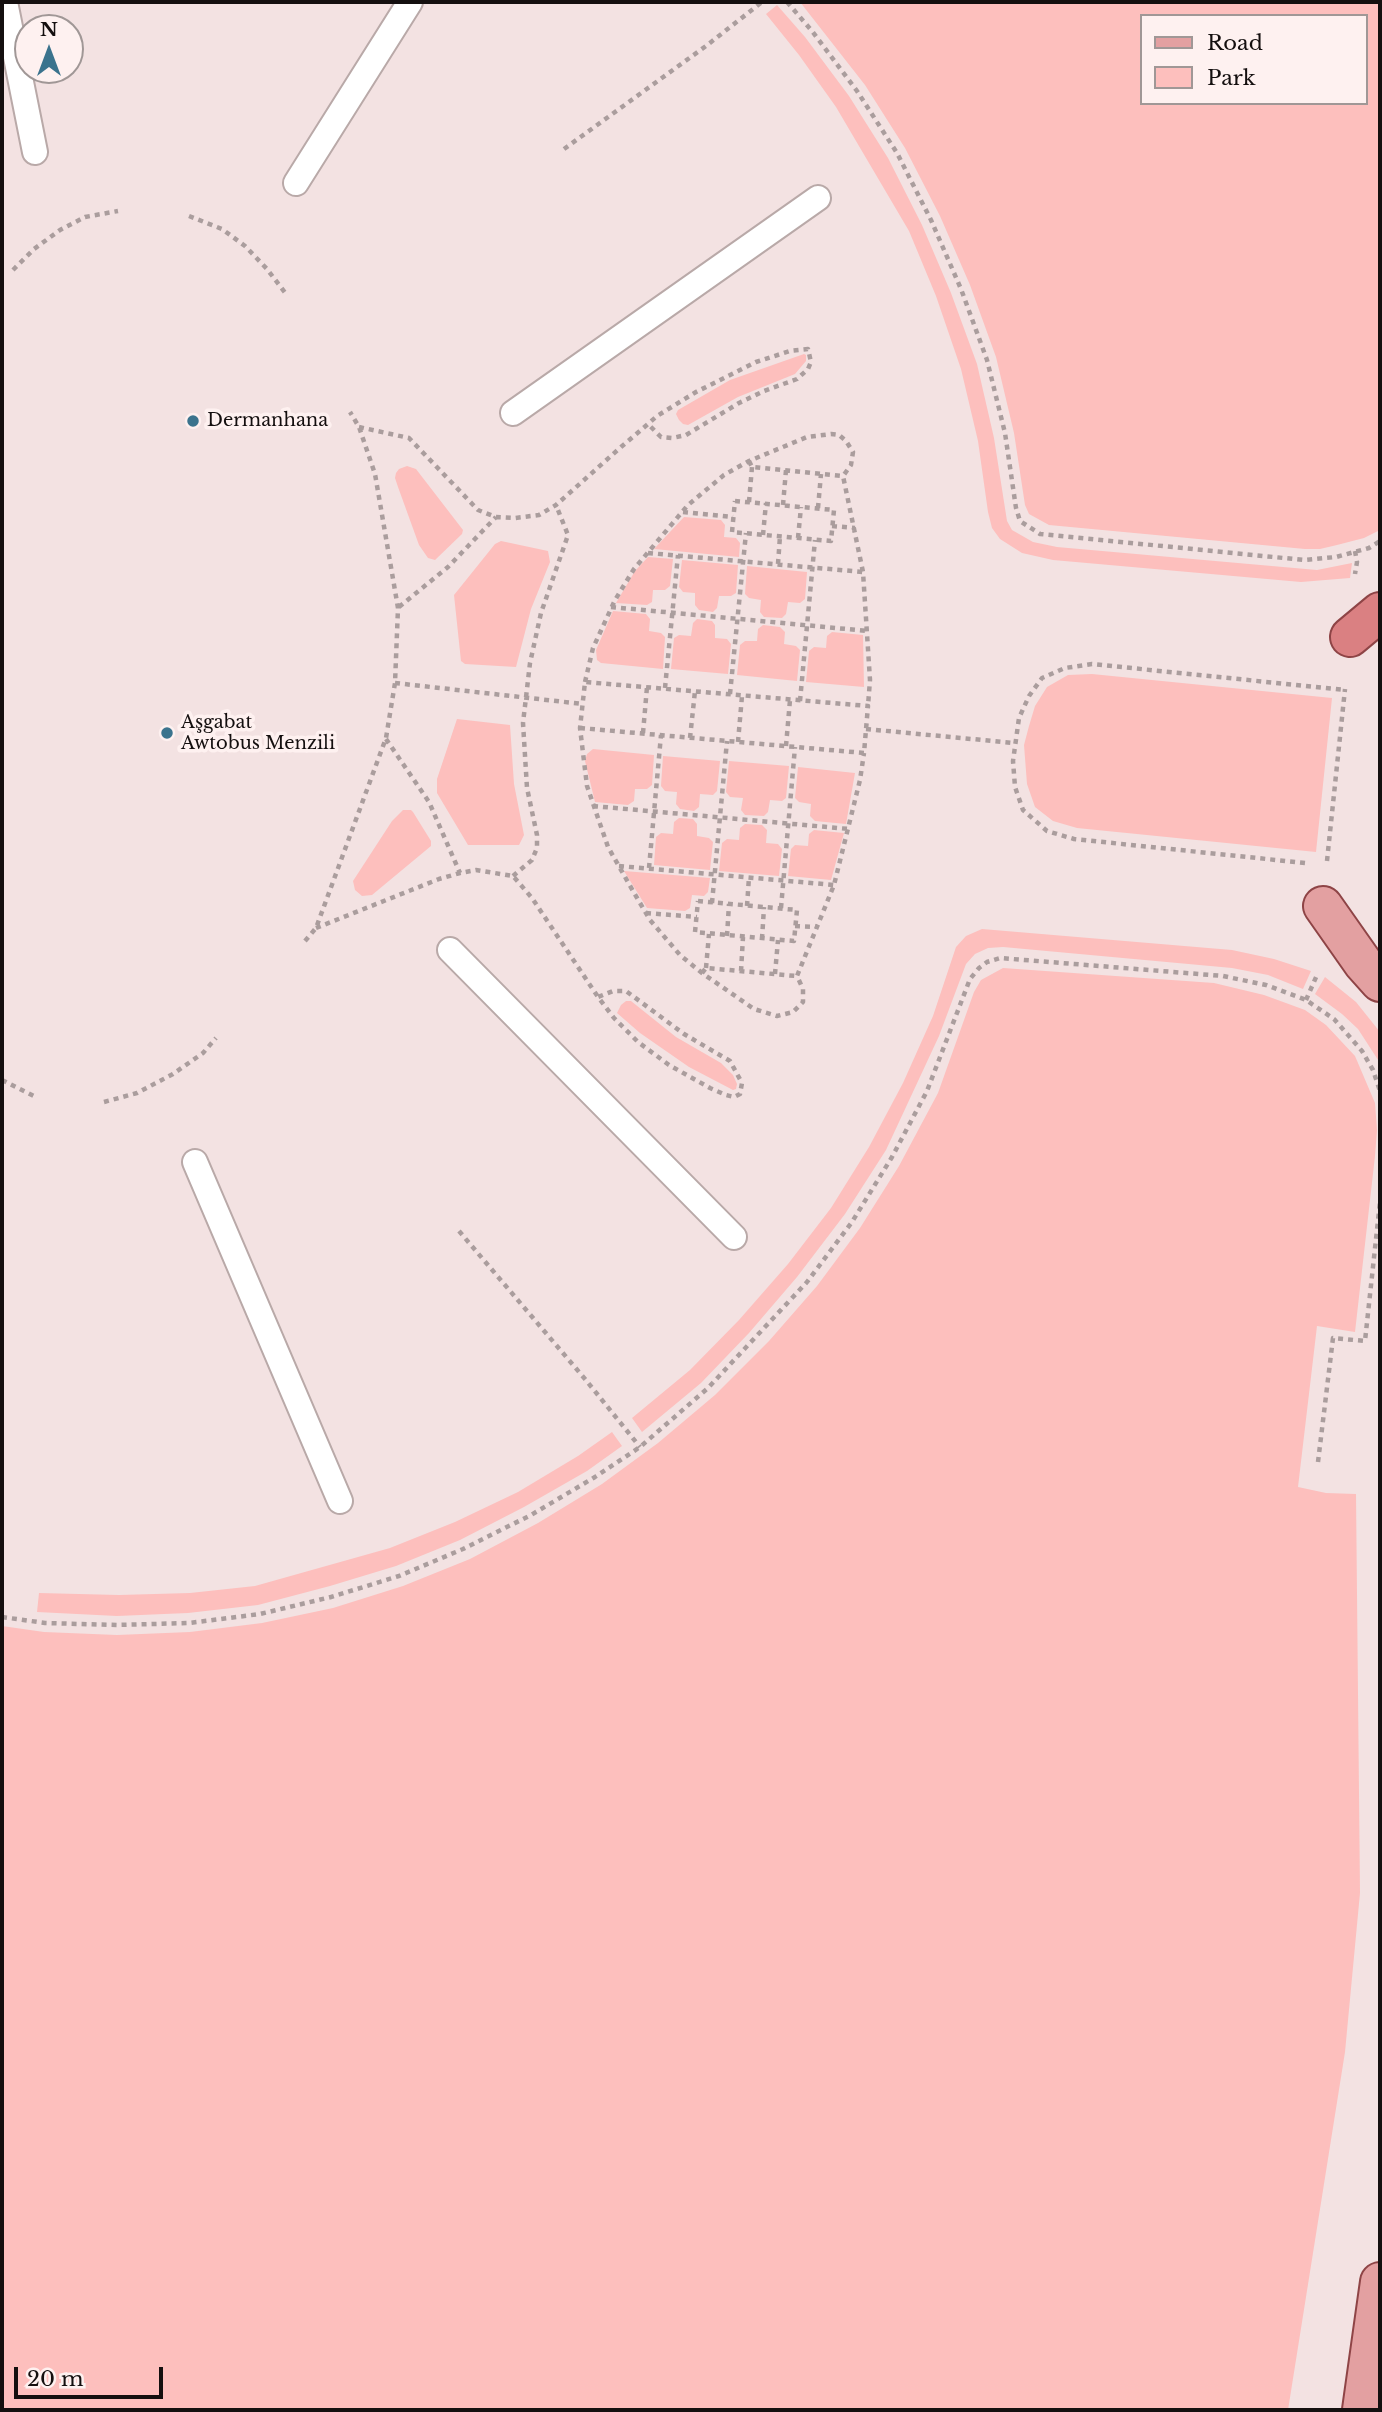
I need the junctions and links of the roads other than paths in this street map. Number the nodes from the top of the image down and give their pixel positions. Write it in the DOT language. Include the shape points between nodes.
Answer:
graph roads {
  1 [pos="5,2"];
  2 [pos="410,2"];
  3 [pos="35,152"];
  4 [pos="296,183"];
  5 [pos="818,198"];
  6 [pos="513,413"];
  7 [pos="1380,612"];
  8 [pos="1350,637"];
  9 [pos="1323,906"];
  10 [pos="450,950"];
  11 [pos="1380,982"];
  12 [pos="195,1162"];
  13 [pos="734,1237"];
  14 [pos="340,1501"];
  15 [pos="1380,2282"];
  16 [pos="1362,2410"];
  1 -- 3 [label="lane"];
  2 -- 4 [label="lane"];
  5 -- 6 [label="lane"];
  7 -- 8 [label="highway"];
  9 -- 11 [label="main road"];
  10 -- 13 [label="lane"];
  12 -- 14 [label="lane"];
  15 -- 16 [label="main road"];
}
